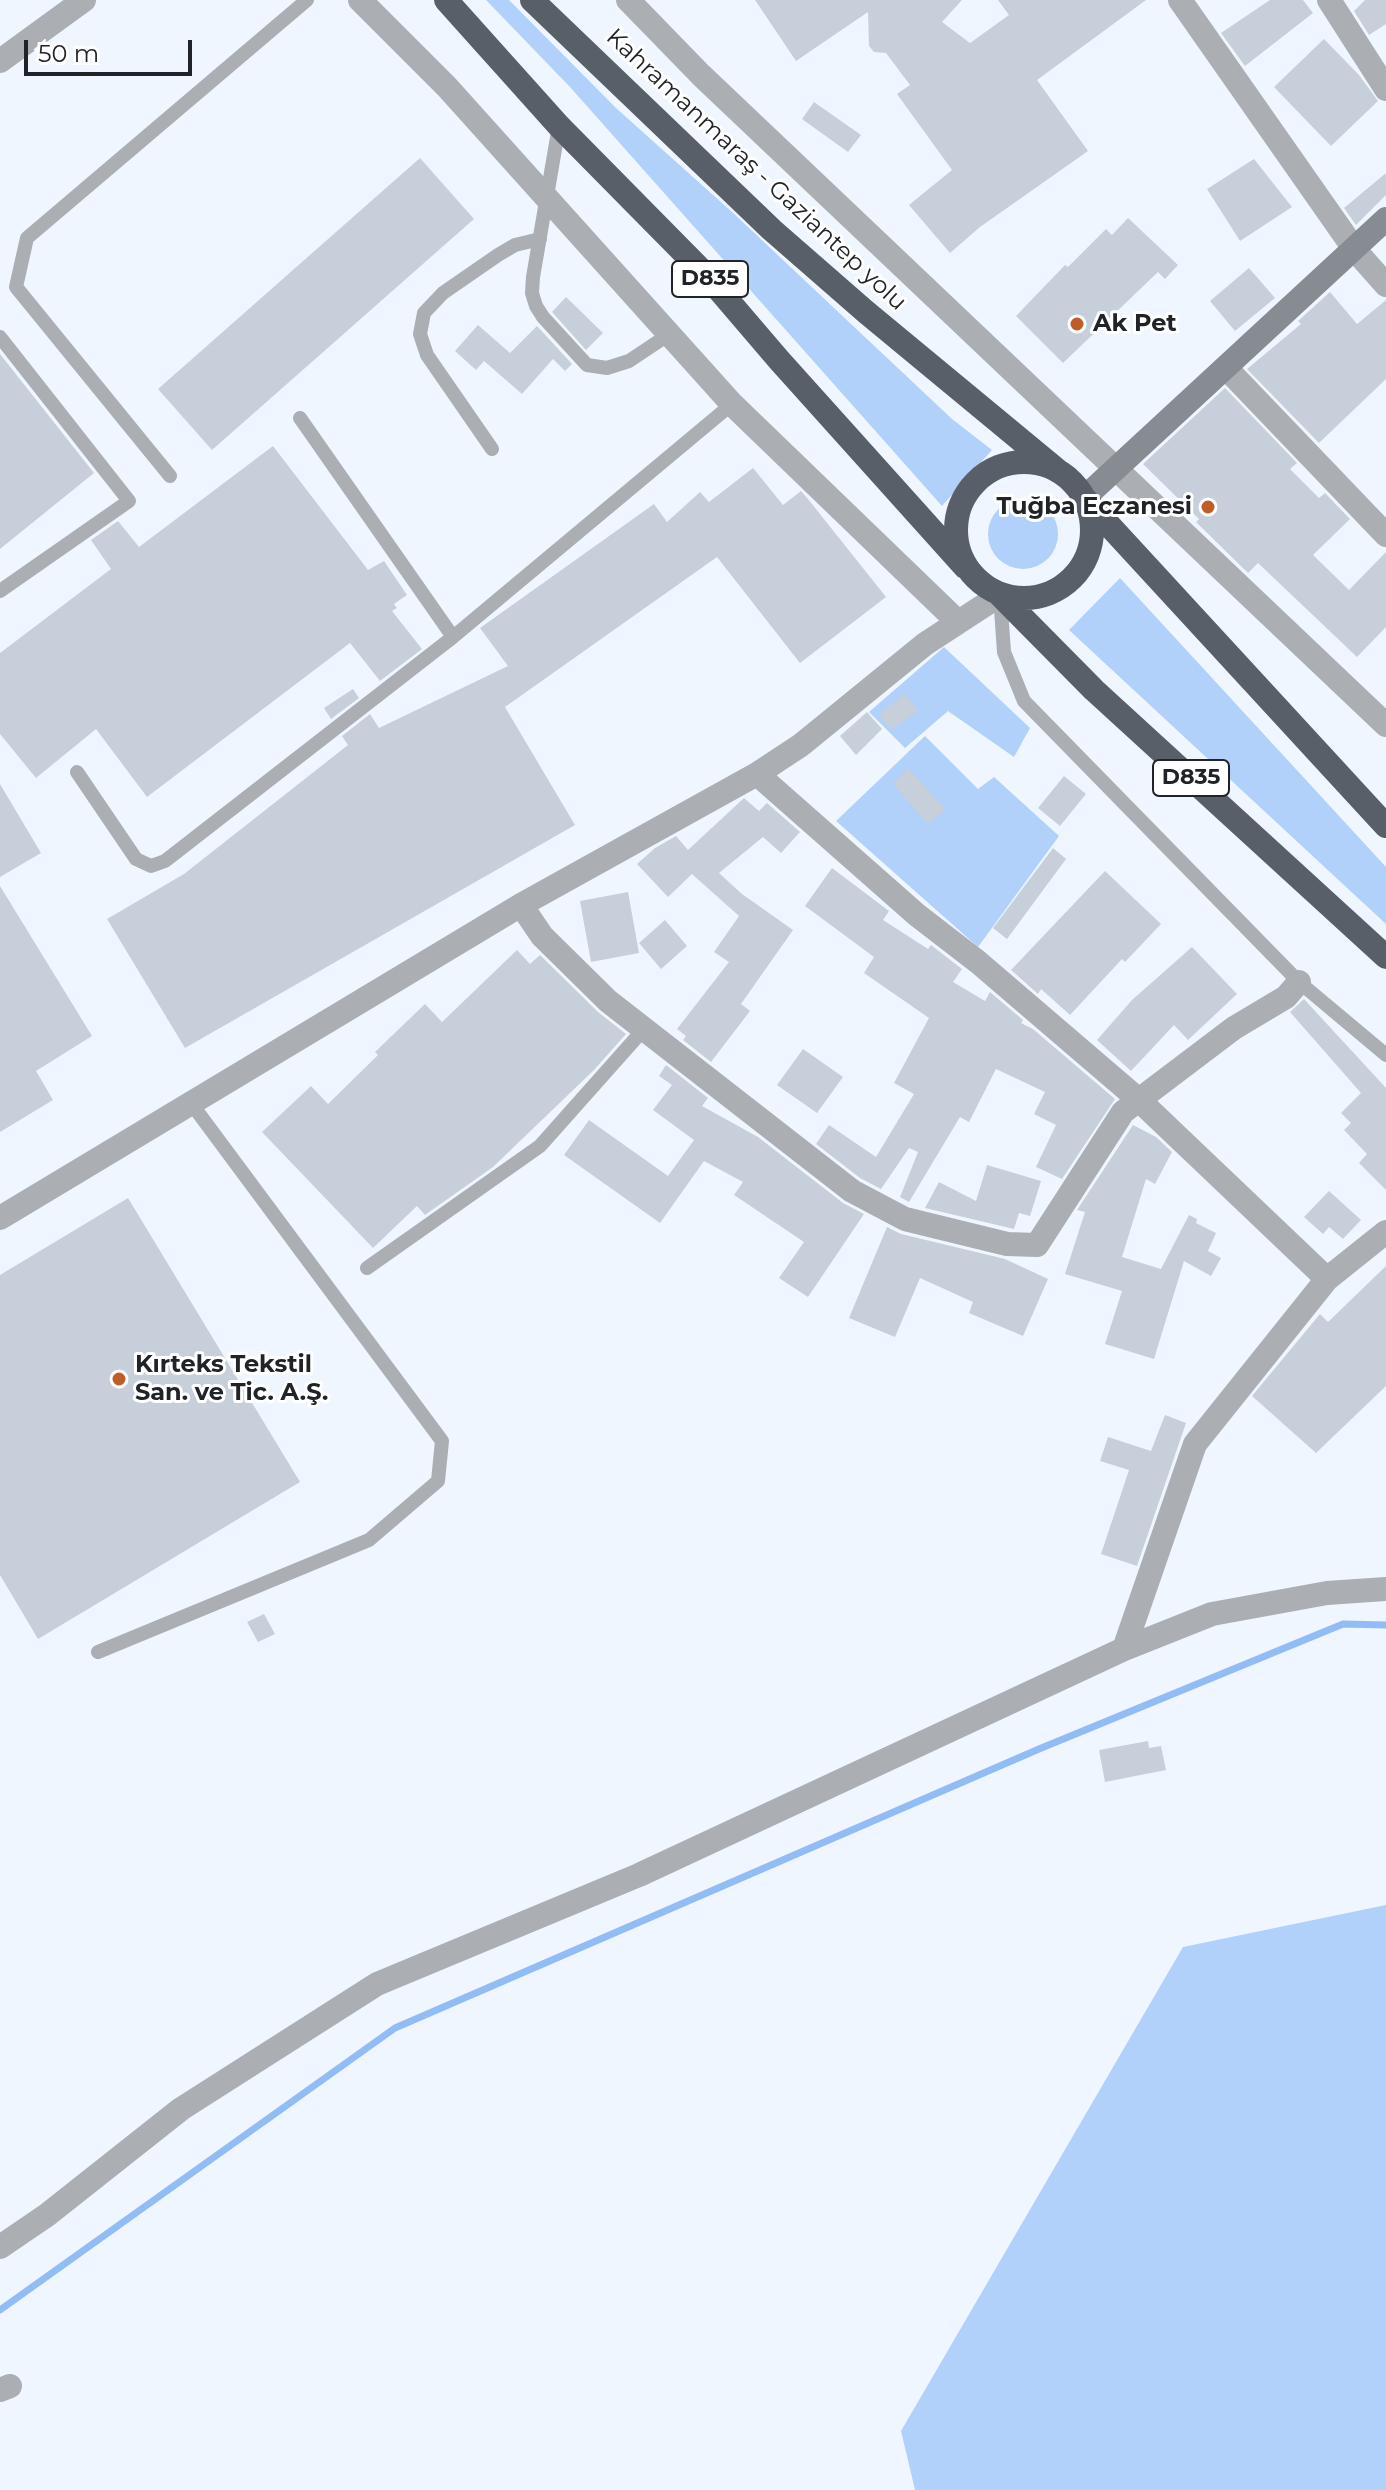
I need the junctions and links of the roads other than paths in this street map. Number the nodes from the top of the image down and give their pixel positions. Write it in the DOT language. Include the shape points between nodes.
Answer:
graph roads {
  1 [pos="84,0"];
  2 [pos="307,0"];
  3 [pos="360,0"];
  4 [pos="446,0"];
  5 [pos="532,0"];
  6 [pos="628,0"];
  7 [pos="1180,0"];
  8 [pos="1329,0"];
  9 [pos="0,61"];
  10 [pos="1386,89"];
  11 [pos="559,126"];
  12 [pos="548,201"];
  13 [pos="1386,219"];
  14 [pos="540,239"];
  15 [pos="1355,250"];
  16 [pos="1386,285"];
  17 [pos="668,335"];
  18 [pos="0,337"];
  19 [pos="1227,369"];
  20 [pos="732,404"];
  21 [pos="300,418"];
  22 [pos="492,449"];
  23 [pos="1057,470"];
  24 [pos="1115,470"];
  25 [pos="170,476"];
  26 [pos="1084,498"];
  27 [pos="1386,535"];
  28 [pos="965,567"];
  29 [pos="0,591"];
  30 [pos="1000,595"];
  31 [pos="958,622"];
  32 [pos="453,637"];
  33 [pos="1386,725"];
  34 [pos="77,772"];
  35 [pos="757,774"];
  36 [pos="1386,826"];
  37 [pos="521,905"];
  38 [pos="1386,957"];
  39 [pos="1299,982"];
  40 [pos="644,1029"];
  41 [pos="1386,1055"];
  42 [pos="1139,1100"];
  43 [pos="191,1103"];
  44 [pos="0,1218"];
  45 [pos="1386,1232"];
  46 [pos="367,1268"];
  47 [pos="1327,1279"];
  48 [pos="1386,1589"];
  49 [pos="1124,1649"];
  50 [pos="98,1652"];
  51 [pos="0,2247"];
  1 -- 9 [label="street"];
  2 -- 25 [label="lane" via="27,238 16,287"];
  3 -- 12 [label="street" via="447,87"];
  4 -- 11 [label="highway, D835"];
  5 -- 23 [label="highway, Kahramanmaraş - Gaziantep yolu" via="772,230"];
  6 -- 24 [label="street"];
  7 -- 15 [label="street"];
  8 -- 10 [label="street"];
  11 -- 12 [label="lane"];
  11 -- 28 [label="highway, D835" via="708,277"];
  12 -- 14 [label="lane"];
  12 -- 17 [label="street"];
  13 -- 15 [label="street"];
  14 -- 17 [label="lane" via="532,293 536,306 587,365 607,368 629,361"];
  14 -- 22 [label="lane" via="498,255 443,293 424,313 420,334 427,355"];
  15 -- 16 [label="street"];
  15 -- 19 [label="street"];
  17 -- 20 [label="street"];
  18 -- 29 [label="lane" via="129,501"];
  19 -- 24 [label="street"];
  19 -- 27 [label="street"];
  20 -- 31 [label="street"];
  20 -- 32 [label="lane"];
  21 -- 32 [label="lane"];
  23 -- 26 [label="highway"];
  23 -- 28 [label="highway" via="1013,462 991,469 973,483 955,523 956,546"];
  24 -- 26 [label="street"];
  24 -- 33 [label="street"];
  26 -- 30 [label="highway" via="1092,533 1081,568 1054,592"];
  26 -- 36 [label="highway"];
  28 -- 30 [label="highway"];
  30 -- 31 [label="street"];
  30 -- 38 [label="highway, D835" via="1094,690"];
  30 -- 39 [label="lane" via="1004,652 1024,701"];
  31 -- 35 [label="street"];
  32 -- 34 [label="lane" via="165,861 151,866 136,859"];
  35 -- 37 [label="street"];
  35 -- 42 [label="street"];
  37 -- 40 [label="street" via="542,936"];
  37 -- 43 [label="street"];
  39 -- 41 [label="lane"];
  39 -- 42 [label="street" via="1286,997 1234,1028"];
  40 -- 42 [label="street" via="852,1191 905,1219 1007,1244 1037,1245 1123,1112"];
  40 -- 46 [label="lane" via="540,1146"];
  42 -- 47 [label="street"];
  43 -- 44 [label="street"];
  43 -- 50 [label="lane" via="442,1441 438,1481 369,1540"];
  45 -- 47 [label="street"];
  47 -- 49 [label="street" via="1195,1444"];
  48 -- 49 [label="street" via="1327,1593 1212,1614"];
  49 -- 51 [label="street" via="639,1875 377,1984 181,2109"];
}
